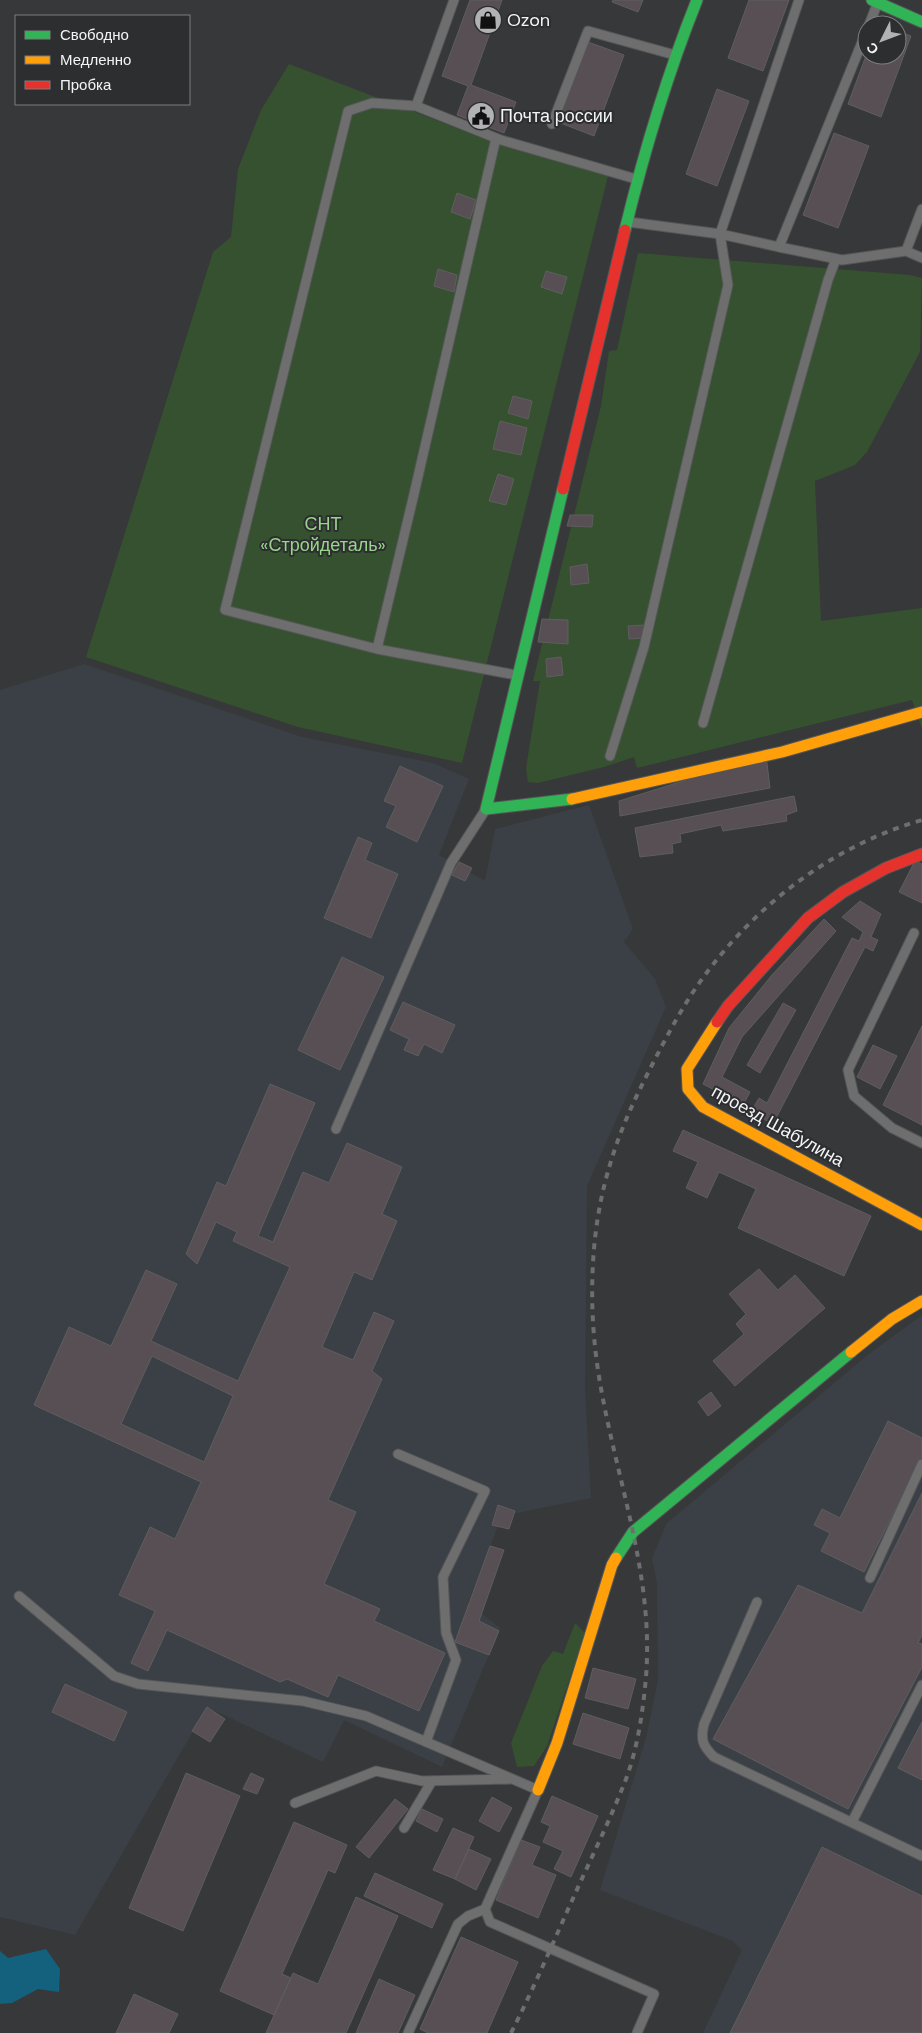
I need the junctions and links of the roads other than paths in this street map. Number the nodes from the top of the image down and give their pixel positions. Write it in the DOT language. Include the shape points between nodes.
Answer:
graph roads {
  1 [pos="454,0"];
  2 [pos="697,0"];
  3 [pos="799,0"];
  4 [pos="875,1"];
  5 [pos="872,15"];
  6 [pos="922,22"];
  7 [pos="675,55"];
  8 [pos="857,55"];
  9 [pos="416,106"];
  10 [pos="552,124"];
  11 [pos="496,138"];
  12 [pos="637,179"];
  13 [pos="922,209"];
  14 [pos="628,221"];
  15 [pos="720,234"];
  16 [pos="779,247"];
  17 [pos="906,251"];
  18 [pos="922,258"];
  19 [pos="836,259"];
  20 [pos="376,649"];
  21 [pos="518,676"];
  22 [pos="922,712"];
  23 [pos="703,724"];
  24 [pos="610,756"];
  25 [pos="486,809"];
  26 [pos="922,854"];
  27 [pos="914,933"];
  28 [pos="336,1129"];
  29 [pos="922,1142"];
  30 [pos="922,1226"];
  31 [pos="922,1301"];
  32 [pos="398,1454"];
  33 [pos="922,1464"];
  34 [pos="870,1578"];
  35 [pos="19,1596"];
  36 [pos="757,1602"];
  37 [pos="922,1685"];
  38 [pos="426,1742"];
  39 [pos="513,1779"];
  40 [pos="432,1781"];
  41 [pos="538,1790"];
  42 [pos="294,1803"];
  43 [pos="852,1822"];
  44 [pos="404,1828"];
  45 [pos="922,1856"];
  46 [pos="485,1909"];
  47 [pos="408,2033"];
  48 [pos="637,2033"];
  1 -- 9 [label="lane"];
  2 -- 7 [label="street"];
  3 -- 15 [label="lane"];
  4 -- 5 [label="lane"];
  4 -- 6 [label="street"];
  7 -- 10 [label="lane" via="588,31"];
  7 -- 12 [label="street"];
  8 -- 16 [label="lane"];
  9 -- 11 [label="lane"];
  9 -- 20 [label="lane" via="372,103 348,111 226,610"];
  11 -- 12 [label="lane"];
  11 -- 20 [label="lane"];
  12 -- 14 [label="street"];
  13 -- 17 [label="lane"];
  14 -- 15 [label="lane"];
  14 -- 21 [label="street"];
  15 -- 16 [label="lane"];
  15 -- 24 [label="lane" via="728,285 644,647"];
  16 -- 19 [label="lane"];
  17 -- 18 [label="lane"];
  17 -- 19 [label="lane"];
  19 -- 23 [label="lane"];
  20 -- 21 [label="lane"];
  21 -- 25 [label="street"];
  22 -- 25 [label="street" via="772,755 573,799"];
  25 -- 28 [label="lane" via="451,863"];
  26 -- 30 [label="street, проезд Шабулина" via="886,868 808,918 728,1006 687,1069 688,1089 703,1107"];
  27 -- 29 [label="lane" via="848,1070 854,1096 892,1128"];
  31 -- 41 [label="street" via="892,1319 633,1532 612,1565 557,1743"];
  32 -- 38 [label="lane" via="485,1491 443,1577 446,1633 456,1660"];
  33 -- 34 [label="lane"];
  35 -- 38 [label="lane" via="114,1676 138,1684 303,1701 366,1716"];
  36 -- 43 [label="lane" via="704,1724 701,1737 704,1747 714,1756"];
  37 -- 43 [label="lane"];
  38 -- 39 [label="lane"];
  39 -- 40 [label="lane"];
  39 -- 41 [label="lane"];
  40 -- 42 [label="lane" via="376,1771"];
  40 -- 44 [label="lane"];
  41 -- 46 [label="lane"];
  43 -- 45 [label="lane"];
  46 -- 47 [label="lane" via="458,1924"];
  46 -- 48 [label="lane" via="490,1922 654,1994"];
}
